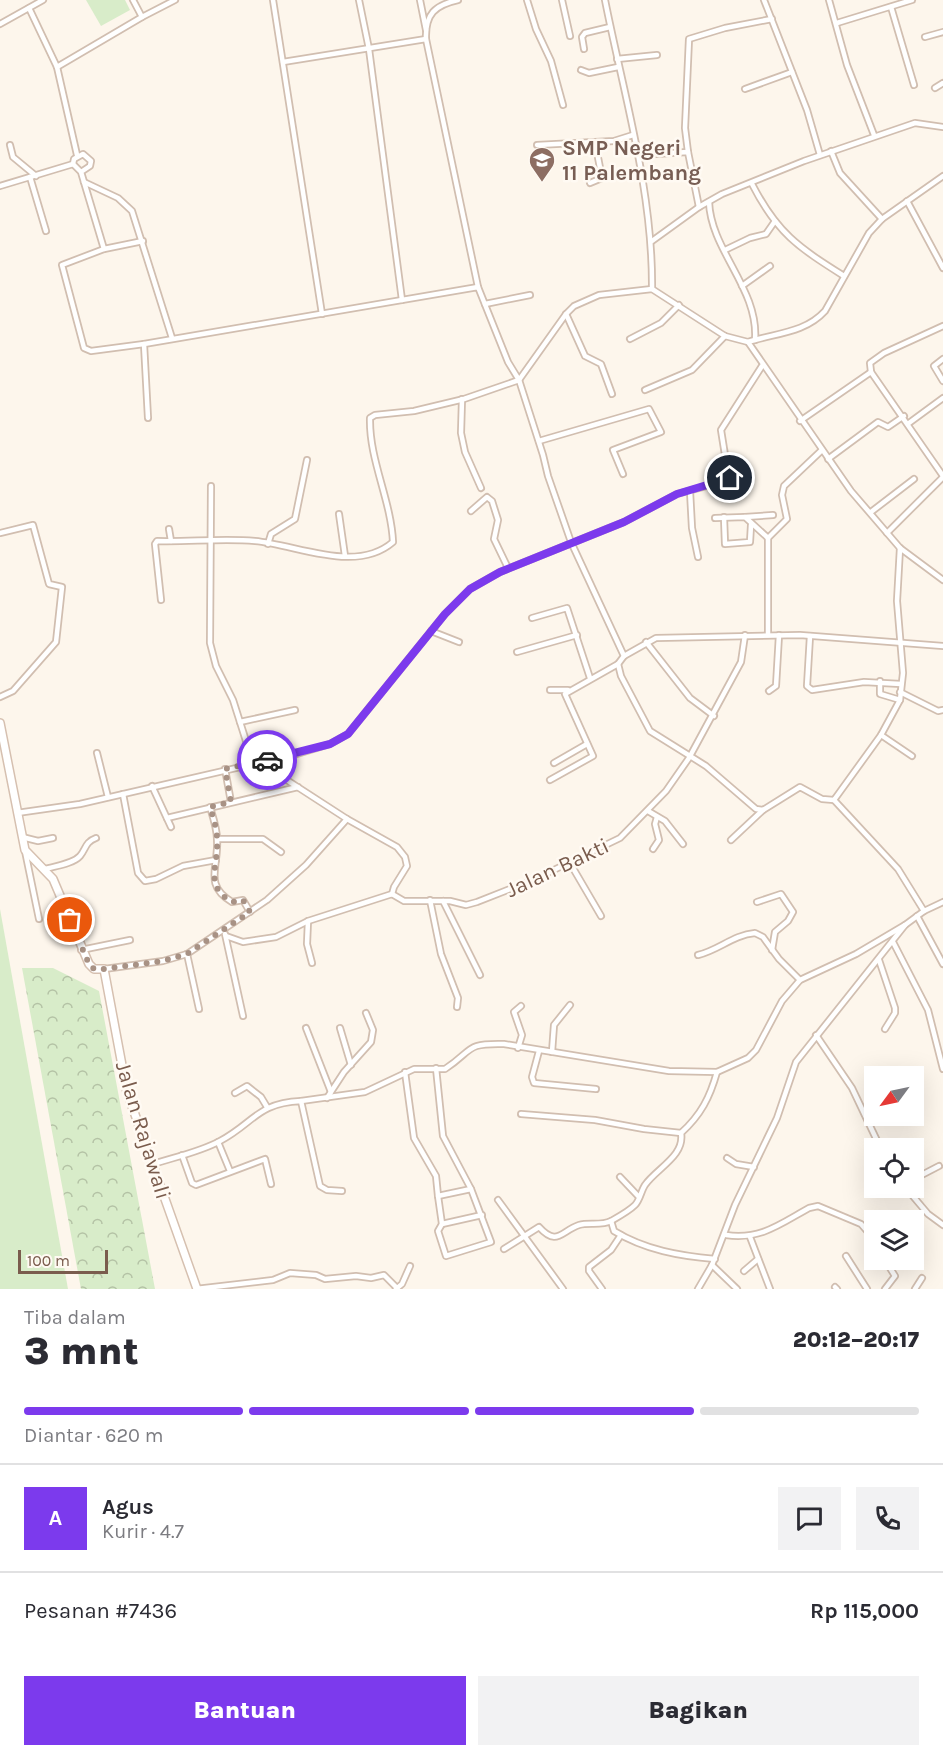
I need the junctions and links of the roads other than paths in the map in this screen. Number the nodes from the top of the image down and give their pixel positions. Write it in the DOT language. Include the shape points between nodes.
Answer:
graph roads {
  1 [pos="43,0"];
  2 [pos="133,0"];
  3 [pos="176,0"];
  4 [pos="273,0"];
  5 [pos="360,0"];
  6 [pos="420,0"];
  7 [pos="458,0"];
  8 [pos="527,0"];
  9 [pos="562,0"];
  10 [pos="605,0"];
  11 [pos="764,0"];
  12 [pos="829,0"];
  13 [pos="912,0"];
  14 [pos="891,7"];
  15 [pos="29,8"];
  16 [pos="142,17"];
  17 [pos="772,19"];
  18 [pos="837,23"];
  19 [pos="0,24"];
  20 [pos="610,27"];
  21 [pos="943,32"];
  22 [pos="426,36"];
  23 [pos="570,36"];
  24 [pos="925,37"];
  25 [pos="369,49"];
  26 [pos="584,49"];
  27 [pos="657,55"];
  28 [pos="617,59"];
  29 [pos="283,62"];
  30 [pos="618,67"];
  31 [pos="57,68"];
  32 [pos="581,70"];
  33 [pos="792,72"];
  34 [pos="943,83"];
  35 [pos="915,85"];
  36 [pos="935,88"];
  37 [pos="745,89"];
  38 [pos="563,105"];
  39 [pos="943,127"];
  40 [pos="633,135"];
  41 [pos="874,135"];
  42 [pos="595,142"];
  43 [pos="10,145"];
  44 [pos="537,145"];
  45 [pos="831,151"];
  46 [pos="688,152"];
  47 [pos="77,155"];
  48 [pos="639,155"];
  49 [pos="820,155"];
  50 [pos="73,164"];
  51 [pos="81,172"];
  52 [pos="36,176"];
  53 [pos="943,176"];
  54 [pos="30,177"];
  55 [pos="84,182"];
  56 [pos="590,183"];
  57 [pos="752,183"];
  58 [pos="0,186"];
  59 [pos="907,201"];
  60 [pos="709,202"];
  61 [pos="699,207"];
  62 [pos="882,219"];
  63 [pos="775,221"];
  64 [pos="46,231"];
  65 [pos="143,241"];
  66 [pos="652,241"];
  67 [pos="104,249"];
  68 [pos="724,250"];
  69 [pos="770,266"];
  70 [pos="943,268"];
  71 [pos="844,276"];
  72 [pos="742,285"];
  73 [pos="478,287"];
  74 [pos="652,289"];
  75 [pos="530,295"];
  76 [pos="402,300"];
  77 [pos="485,304"];
  78 [pos="679,305"];
  79 [pos="322,314"];
  80 [pos="566,314"];
  81 [pos="943,326"];
  82 [pos="725,336"];
  83 [pos="172,338"];
  84 [pos="630,339"];
  85 [pos="755,340"];
  86 [pos="748,342"];
  87 [pos="144,344"];
  88 [pos="943,359"];
  89 [pos="762,366"];
  90 [pos="871,372"];
  91 [pos="519,380"];
  92 [pos="943,381"];
  93 [pos="645,390"];
  94 [pos="612,394"];
  95 [pos="943,398"];
  96 [pos="462,399"];
  97 [pos="904,416"];
  98 [pos="148,417"];
  99 [pos="800,421"];
  100 [pos="909,423"];
  101 [pos="539,441"];
  102 [pos="822,450"];
  103 [pos="828,459"];
  104 [pos="307,460"];
  105 [pos="623,474"];
  106 [pos="943,476"];
  107 [pos="914,480"];
  108 [pos="211,486"];
  109 [pos="481,488"];
  110 [pos="690,491"];
  111 [pos="471,511"];
  112 [pos="871,512"];
  113 [pos="339,514"];
  114 [pos="773,514"];
  115 [pos="724,517"];
  116 [pos="745,517"];
  117 [pos="715,518"];
  118 [pos="751,525"];
  119 [pos="169,529"];
  120 [pos="0,533"];
  121 [pos="887,533"];
  122 [pos="768,538"];
  123 [pos="171,541"];
  124 [pos="210,541"];
  125 [pos="571,542"];
  126 [pos="268,544"];
  127 [pos="900,548"];
  128 [pos="345,556"];
  129 [pos="698,557"];
  130 [pos="508,568"];
  131 [pos="943,580"];
  132 [pos="161,600"];
  133 [pos="532,618"];
  134 [pos="431,631"];
  135 [pos="577,635"];
  136 [pos="745,635"];
  137 [pos="768,635"];
  138 [pos="779,635"];
  139 [pos="810,636"];
  140 [pos="899,640"];
  141 [pos="459,642"];
  142 [pos="646,642"];
  143 [pos="943,646"];
  144 [pos="518,652"];
  145 [pos="624,656"];
  146 [pos="618,664"];
  147 [pos="590,678"];
  148 [pos="880,681"];
  149 [pos="902,684"];
  150 [pos="550,690"];
  151 [pos="568,690"];
  152 [pos="769,691"];
  153 [pos="900,692"];
  154 [pos="0,697"];
  155 [pos="900,700"];
  156 [pos="943,710"];
  157 [pos="295,711"];
  158 [pos="714,716"];
  159 [pos="240,722"];
  160 [pos="0,723"];
  161 [pos="881,735"];
  162 [pos="587,744"];
  163 [pos="97,753"];
  164 [pos="912,756"];
  165 [pos="689,758"];
  166 [pos="256,763"];
  167 [pos="554,763"];
  168 [pos="225,769"];
  169 [pos="550,780"];
  170 [pos="152,786"];
  171 [pos="298,787"];
  172 [pos="123,794"];
  173 [pos="108,797"];
  174 [pos="834,800"];
  175 [pos="231,802"];
  176 [pos="210,807"];
  177 [pos="763,810"];
  178 [pos="648,811"];
  179 [pos="17,813"];
  180 [pos="657,817"];
  181 [pos="167,818"];
  182 [pos="347,819"];
  183 [pos="171,827"];
  184 [pos="22,837"];
  185 [pos="53,838"];
  186 [pos="96,838"];
  187 [pos="217,839"];
  188 [pos="730,840"];
  189 [pos="683,844"];
  190 [pos="25,849"];
  191 [pos="653,849"];
  192 [pos="281,852"];
  193 [pos="216,860"];
  194 [pos="570,862"];
  195 [pos="45,869"];
  196 [pos="392,894"];
  197 [pos="430,900"];
  198 [pos="443,901"];
  199 [pos="757,902"];
  200 [pos="943,902"];
  201 [pos="924,911"];
  202 [pos="250,912"];
  203 [pos="601,916"];
  204 [pos="917,916"];
  205 [pos="39,919"];
  206 [pos="308,921"];
  207 [pos="905,925"];
  208 [pos="225,933"];
  209 [pos="130,940"];
  210 [pos="893,942"];
  211 [pos="81,950"];
  212 [pos="772,950"];
  213 [pos="187,954"];
  214 [pos="698,955"];
  215 [pos="879,960"];
  216 [pos="312,963"];
  217 [pos="943,963"];
  218 [pos="104,969"];
  219 [pos="480,975"];
  220 [pos="800,980"];
  221 [pos="570,1005"];
  222 [pos="521,1006"];
  223 [pos="458,1007"];
  224 [pos="199,1010"];
  225 [pos="366,1014"];
  226 [pos="243,1016"];
  227 [pos="306,1028"];
  228 [pos="339,1028"];
  229 [pos="885,1029"];
  230 [pos="816,1035"];
  231 [pos="518,1048"];
  232 [pos="539,1051"];
  233 [pos="552,1053"];
  234 [pos="351,1065"];
  235 [pos="436,1068"];
  236 [pos="943,1069"];
  237 [pos="405,1072"];
  238 [pos="717,1072"];
  239 [pos="596,1089"];
  240 [pos="331,1092"];
  241 [pos="235,1093"];
  242 [pos="327,1098"];
  243 [pos="301,1101"];
  244 [pos="267,1107"];
  245 [pos="521,1114"];
  246 [pos="681,1133"];
  247 [pos="875,1138"];
  248 [pos="218,1142"];
  249 [pos="182,1155"];
  250 [pos="727,1158"];
  251 [pos="153,1164"];
  252 [pos="939,1166"];
  253 [pos="754,1167"];
  254 [pos="230,1171"];
  255 [pos="924,1174"];
  256 [pos="620,1177"];
  257 [pos="271,1184"];
  258 [pos="471,1189"];
  259 [pos="342,1191"];
  260 [pos="438,1197"];
  261 [pos="639,1197"];
  262 [pos="914,1198"];
  263 [pos="498,1200"];
  264 [pos="482,1215"];
  265 [pos="611,1221"];
  266 [pos="442,1224"];
  267 [pos="943,1225"];
  268 [pos="864,1227"];
  269 [pos="525,1235"];
  270 [pos="621,1235"];
  271 [pos="726,1235"];
  272 [pos="750,1237"];
  273 [pos="504,1249"];
  274 [pos="846,1256"];
  275 [pos="758,1259"];
  276 [pos="714,1262"];
  277 [pos="410,1266"];
  278 [pos="890,1270"];
  279 [pos="894,1270"];
  280 [pos="744,1271"];
  281 [pos="892,1273"];
  282 [pos="922,1278"];
  283 [pos="890,1284"];
  284 [pos="397,1288"];
  285 [pos="562,1288"];
  286 [pos="197,1289"];
  287 [pos="602,1289"];
  288 [pos="698,1289"];
  289 [pos="737,1289"];
  290 [pos="770,1289"];
  291 [pos="867,1289"];
  292 [pos="885,1289"];
  293 [pos="895,1289"];
  294 [pos="915,1289"];
  1 -- 15 [label="street"];
  2 -- 16 [label="street"];
  3 -- 16 [label="street"];
  4 -- 29 [label="street"];
  5 -- 25 [label="street"];
  6 -- 22 [label="street"];
  7 -- 22 [label="street" via="437,6"];
  8 -- 38 [label="street"];
  9 -- 23 [label="street"];
  10 -- 20 [label="street"];
  11 -- 17 [label="street"];
  12 -- 18 [label="street"];
  13 -- 14 [label="street"];
  14 -- 18 [label="street"];
  14 -- 35 [label="street"];
  15 -- 19 [label="street"];
  15 -- 31 [label="street"];
  16 -- 31 [label="street"];
  17 -- 33 [label="street"];
  17 -- 46 [label="street" via="689,39 685,128"];
  18 -- 41 [label="street" via="847,65"];
  20 -- 26 [label="street" via="585,33"];
  20 -- 28 [label="street"];
  21 -- 24 [label="street"];
  22 -- 25 [label="street"];
  22 -- 73 [label="street"];
  25 -- 29 [label="street"];
  25 -- 76 [label="street"];
  27 -- 28 [label="street"];
  28 -- 30 [label="street"];
  29 -- 79 [label="street"];
  30 -- 32 [label="street" via="589,73"];
  30 -- 40 [label="street"];
  31 -- 47 [label="street"];
  33 -- 37 [label="street"];
  33 -- 49 [label="street"];
  34 -- 36 [label="street"];
  39 -- 41 [label="street" via="915,123"];
  40 -- 42 [label="street"];
  40 -- 48 [label="street"];
  41 -- 45 [label="street"];
  42 -- 44 [label="street"];
  42 -- 56 [label="street" via="602,178"];
  43 -- 52 [label="street" via="13,157"];
  45 -- 49 [label="street"];
  45 -- 62 [label="street" via="840,173"];
  46 -- 48 [label="street"];
  46 -- 61 [label="street"];
  47 -- 50 [label="street"];
  47 -- 51 [label="street" via="83,153 91,161"];
  48 -- 66 [label="street"];
  49 -- 57 [label="street"];
  50 -- 51 [label="street"];
  50 -- 52 [label="street"];
  51 -- 55 [label="street"];
  52 -- 54 [label="street"];
  53 -- 59 [label="street"];
  54 -- 58 [label="street"];
  54 -- 64 [label="street"];
  55 -- 65 [label="street" via="118,198 132,211"];
  55 -- 67 [label="street"];
  57 -- 60 [label="street"];
  57 -- 63 [label="street"];
  59 -- 62 [label="street"];
  59 -- 70 [label="street"];
  60 -- 61 [label="street"];
  60 -- 68 [label="street" via="712,228"];
  61 -- 66 [label="street"];
  62 -- 71 [label="street" via="869,233"];
  63 -- 68 [label="street" via="766,234"];
  63 -- 71 [label="street" via="799,248"];
  65 -- 67 [label="street"];
  65 -- 83 [label="street"];
  66 -- 74 [label="street"];
  67 -- 87 [label="street" via="62,266 84,348 91,351"];
  68 -- 72 [label="street"];
  69 -- 72 [label="street"];
  71 -- 85 [label="street" via="815,321 804,328"];
  72 -- 85 [label="street" via="752,314"];
  73 -- 76 [label="street"];
  73 -- 77 [label="street"];
  74 -- 78 [label="street"];
  74 -- 80 [label="street" via="600,295 574,306"];
  75 -- 77 [label="street"];
  76 -- 79 [label="street"];
  77 -- 91 [label="street"];
  78 -- 82 [label="street"];
  78 -- 84 [label="street" via="661,323"];
  79 -- 83 [label="street"];
  80 -- 91 [label="street"];
  80 -- 94 [label="street" via="585,356 601,364"];
  81 -- 90 [label="street" via="884,352 870,363"];
  82 -- 86 [label="street"];
  82 -- 93 [label="street" via="692,370"];
  83 -- 87 [label="street"];
  85 -- 86 [label="street"];
  86 -- 89 [label="street"];
  87 -- 98 [label="street"];
  88 -- 92 [label="street" via="934,366"];
  89 -- 99 [label="street"];
  89 -- 110 [label="street" via="720,430 730,478"];
  90 -- 97 [label="street"];
  90 -- 99 [label="street"];
  91 -- 96 [label="street"];
  91 -- 101 [label="street"];
  95 -- 100 [label="street"];
  96 -- 109 [label="street" via="465,452"];
  96 -- 128 [label="street" via="370,418 393,542 367,556"];
  97 -- 100 [label="street"];
  97 -- 103 [label="street" via="888,427 878,422"];
  99 -- 102 [label="street"];
  100 -- 106 [label="street"];
  101 -- 105 [label="street" via="649,409 661,432 613,450"];
  101 -- 125 [label="street"];
  102 -- 103 [label="street"];
  102 -- 122 [label="street" via="784,486 787,519"];
  103 -- 112 [label="street"];
  104 -- 126 [label="street" via="295,519 272,534"];
  106 -- 121 [label="street"];
  107 -- 112 [label="street"];
  108 -- 124 [label="street"];
  110 -- 125 [label="street"];
  110 -- 129 [label="street"];
  111 -- 130 [label="street" via="487,497 492,501 498,520 494,539"];
  112 -- 121 [label="street"];
  113 -- 128 [label="street"];
  114 -- 116 [label="street"];
  115 -- 116 [label="street"];
  115 -- 117 [label="street"];
  115 -- 118 [label="street" via="725,544 750,542"];
  116 -- 118 [label="street"];
  118 -- 122 [label="street"];
  119 -- 123 [label="street"];
  120 -- 154 [label="street" via="33,525 49,584 62,587 56,642 13,691"];
  121 -- 127 [label="street"];
  122 -- 137 [label="street"];
  123 -- 124 [label="street"];
  123 -- 132 [label="street" via="155,544"];
  124 -- 126 [label="street"];
  124 -- 159 [label="street" via="210,643"];
  125 -- 130 [label="street"];
  125 -- 145 [label="street"];
  126 -- 128 [label="street"];
  127 -- 131 [label="street"];
  127 -- 140 [label="street"];
  130 -- 134 [label="street" via="470,589"];
  133 -- 135 [label="street" via="565,606"];
  134 -- 141 [label="street"];
  134 -- 166 [label="street" via="348,734 330,744"];
  135 -- 144 [label="street"];
  135 -- 147 [label="street"];
  136 -- 137 [label="street"];
  136 -- 142 [label="street" via="656,638"];
  136 -- 158 [label="street, Jalan Bakti" via="741,662"];
  137 -- 138 [label="street"];
  138 -- 139 [label="street"];
  138 -- 152 [label="street" via="776,686"];
  139 -- 140 [label="street"];
  139 -- 148 [label="street" via="807,686 812,690"];
  140 -- 143 [label="street"];
  140 -- 149 [label="street"];
  142 -- 145 [label="street"];
  142 -- 158 [label="street" via="690,698"];
  145 -- 146 [label="street"];
  146 -- 147 [label="street"];
  146 -- 165 [label="street" via="650,731"];
  147 -- 151 [label="street"];
  148 -- 149 [label="street"];
  148 -- 155 [label="street" via="880,694"];
  149 -- 153 [label="street"];
  150 -- 151 [label="street"];
  151 -- 162 [label="street" via="566,699"];
  153 -- 155 [label="street"];
  153 -- 156 [label="street"];
  155 -- 161 [label="street"];
  157 -- 159 [label="street"];
  158 -- 165 [label="street, Jalan Bakti"];
  159 -- 166 [label="street"];
  160 -- 179 [label="street"];
  161 -- 164 [label="street"];
  161 -- 174 [label="street"];
  162 -- 167 [label="street"];
  162 -- 169 [label="street" via="593,753 590,759"];
  163 -- 173 [label="street"];
  165 -- 177 [label="street" via="706,766 756,809"];
  165 -- 178 [label="street, Jalan Bakti"];
  166 -- 168 [label="street"];
  166 -- 171 [label="street"];
  168 -- 170 [label="street"];
  168 -- 175 [label="street"];
  170 -- 172 [label="street"];
  170 -- 181 [label="street"];
  171 -- 175 [label="street"];
  171 -- 182 [label="street"];
  172 -- 173 [label="street"];
  172 -- 193 [label="street" via="138,873 145,880 183,866"];
  173 -- 179 [label="street"];
  174 -- 177 [label="street" via="822,799 800,787"];
  174 -- 201 [label="street" via="898,869"];
  175 -- 176 [label="street"];
  176 -- 181 [label="street"];
  176 -- 187 [label="street"];
  177 -- 188 [label="street"];
  178 -- 180 [label="street"];
  178 -- 194 [label="street, Jalan Bakti" via="620,838"];
  179 -- 184 [label="street"];
  180 -- 189 [label="street"];
  180 -- 191 [label="street" via="659,840"];
  181 -- 183 [label="street"];
  182 -- 196 [label="street" via="397,846 405,857 407,866"];
  182 -- 202 [label="street" via="306,865"];
  184 -- 185 [label="street" via="38,841"];
  184 -- 190 [label="street"];
  186 -- 195 [label="street" via="72,861"];
  187 -- 192 [label="street" via="263,839"];
  187 -- 193 [label="street"];
  190 -- 195 [label="street"];
  190 -- 205 [label="street"];
  193 -- 202 [label="street" via="214,884 220,895 232,902 243,900"];
  194 -- 198 [label="street, Jalan Bakti" via="477,902"];
  194 -- 203 [label="street"];
  195 -- 211 [label="street" via="53,879"];
  196 -- 197 [label="street, Jalan Bakti" via="399,900"];
  196 -- 206 [label="street"];
  197 -- 198 [label="street, Jalan Bakti"];
  197 -- 223 [label="street" via="441,954"];
  198 -- 219 [label="street"];
  199 -- 212 [label="street" via="781,894 793,912 775,932"];
  200 -- 201 [label="street"];
  201 -- 204 [label="street"];
  202 -- 208 [label="street"];
  204 -- 207 [label="street"];
  204 -- 217 [label="street"];
  206 -- 208 [label="street" via="276,938 243,942"];
  206 -- 216 [label="street" via="307,944"];
  207 -- 210 [label="street"];
  207 -- 220 [label="street"];
  208 -- 213 [label="street"];
  208 -- 226 [label="street"];
  209 -- 211 [label="street"];
  210 -- 215 [label="street"];
  210 -- 236 [label="street" via="928,1010"];
  211 -- 218 [label="street" via="91,967"];
  212 -- 214 [label="street" via="755,933"];
  212 -- 220 [label="street"];
  213 -- 218 [label="street"];
  213 -- 224 [label="street"];
  215 -- 229 [label="street" via="895,1008"];
  215 -- 230 [label="street"];
  218 -- 251 [label="street, Jalan Rajawali" via="127,1092"];
  220 -- 238 [label="street" via="782,1001 756,1050 748,1058"];
  221 -- 233 [label="street" via="554,1025"];
  222 -- 231 [label="street" via="514,1012 522,1035"];
  225 -- 234 [label="street" via="373,1030 371,1042"];
  227 -- 240 [label="street"];
  228 -- 234 [label="street"];
  230 -- 247 [label="street" via="852,1088"];
  230 -- 253 [label="street" via="796,1062 777,1118"];
  231 -- 232 [label="street"];
  231 -- 235 [label="street" via="480,1043 445,1069"];
  232 -- 233 [label="street"];
  232 -- 239 [label="street" via="534,1083"];
  233 -- 238 [label="street" via="669,1071"];
  234 -- 240 [label="street"];
  235 -- 237 [label="street"];
  235 -- 258 [label="street" via="443,1136"];
  237 -- 242 [label="street" via="365,1092"];
  237 -- 260 [label="street" via="414,1138 436,1176"];
  238 -- 246 [label="street" via="704,1107"];
  240 -- 242 [label="street"];
  241 -- 244 [label="street" via="247,1086"];
  242 -- 243 [label="street"];
  243 -- 244 [label="street"];
  243 -- 259 [label="street" via="320,1186"];
  244 -- 248 [label="street"];
  245 -- 246 [label="street"];
  246 -- 261 [label="street" via="677,1152 654,1174"];
  248 -- 249 [label="street"];
  248 -- 254 [label="street"];
  249 -- 251 [label="street"];
  249 -- 254 [label="street" via="196,1185"];
  250 -- 253 [label="street"];
  251 -- 286 [label="street, Jalan Rajawali"];
  252 -- 255 [label="street"];
  253 -- 271 [label="street"];
  254 -- 257 [label="street" via="265,1159"];
  256 -- 261 [label="street"];
  258 -- 260 [label="street"];
  258 -- 264 [label="street"];
  260 -- 266 [label="street"];
  261 -- 265 [label="street" via="636,1204"];
  262 -- 267 [label="street"];
  263 -- 269 [label="street"];
  264 -- 266 [label="street"];
  264 -- 266 [label="street" via="491,1242 446,1256 438,1231"];
  265 -- 269 [label="street" via="576,1226 554,1237 539,1227"];
  265 -- 270 [label="street" via="614,1231"];
  268 -- 272 [label="street" via="819,1206"];
  269 -- 273 [label="street"];
  269 -- 285 [label="street"];
  270 -- 276 [label="street" via="679,1256"];
  270 -- 287 [label="street" via="589,1269"];
  271 -- 272 [label="street"];
  271 -- 276 [label="street"];
  272 -- 275 [label="street"];
  274 -- 291 [label="street"];
  275 -- 280 [label="street"];
  275 -- 290 [label="street"];
  276 -- 288 [label="street"];
  276 -- 289 [label="street"];
  277 -- 284 [label="street"];
  278 -- 281 [label="street"];
  279 -- 281 [label="street"];
  281 -- 283 [label="street" via="895,1276"];
  282 -- 294 [label="street"];
  283 -- 292 [label="street"];
  283 -- 293 [label="street"];
  284 -- 286 [label="street" via="384,1275 325,1279 290,1273 273,1280"];
}
